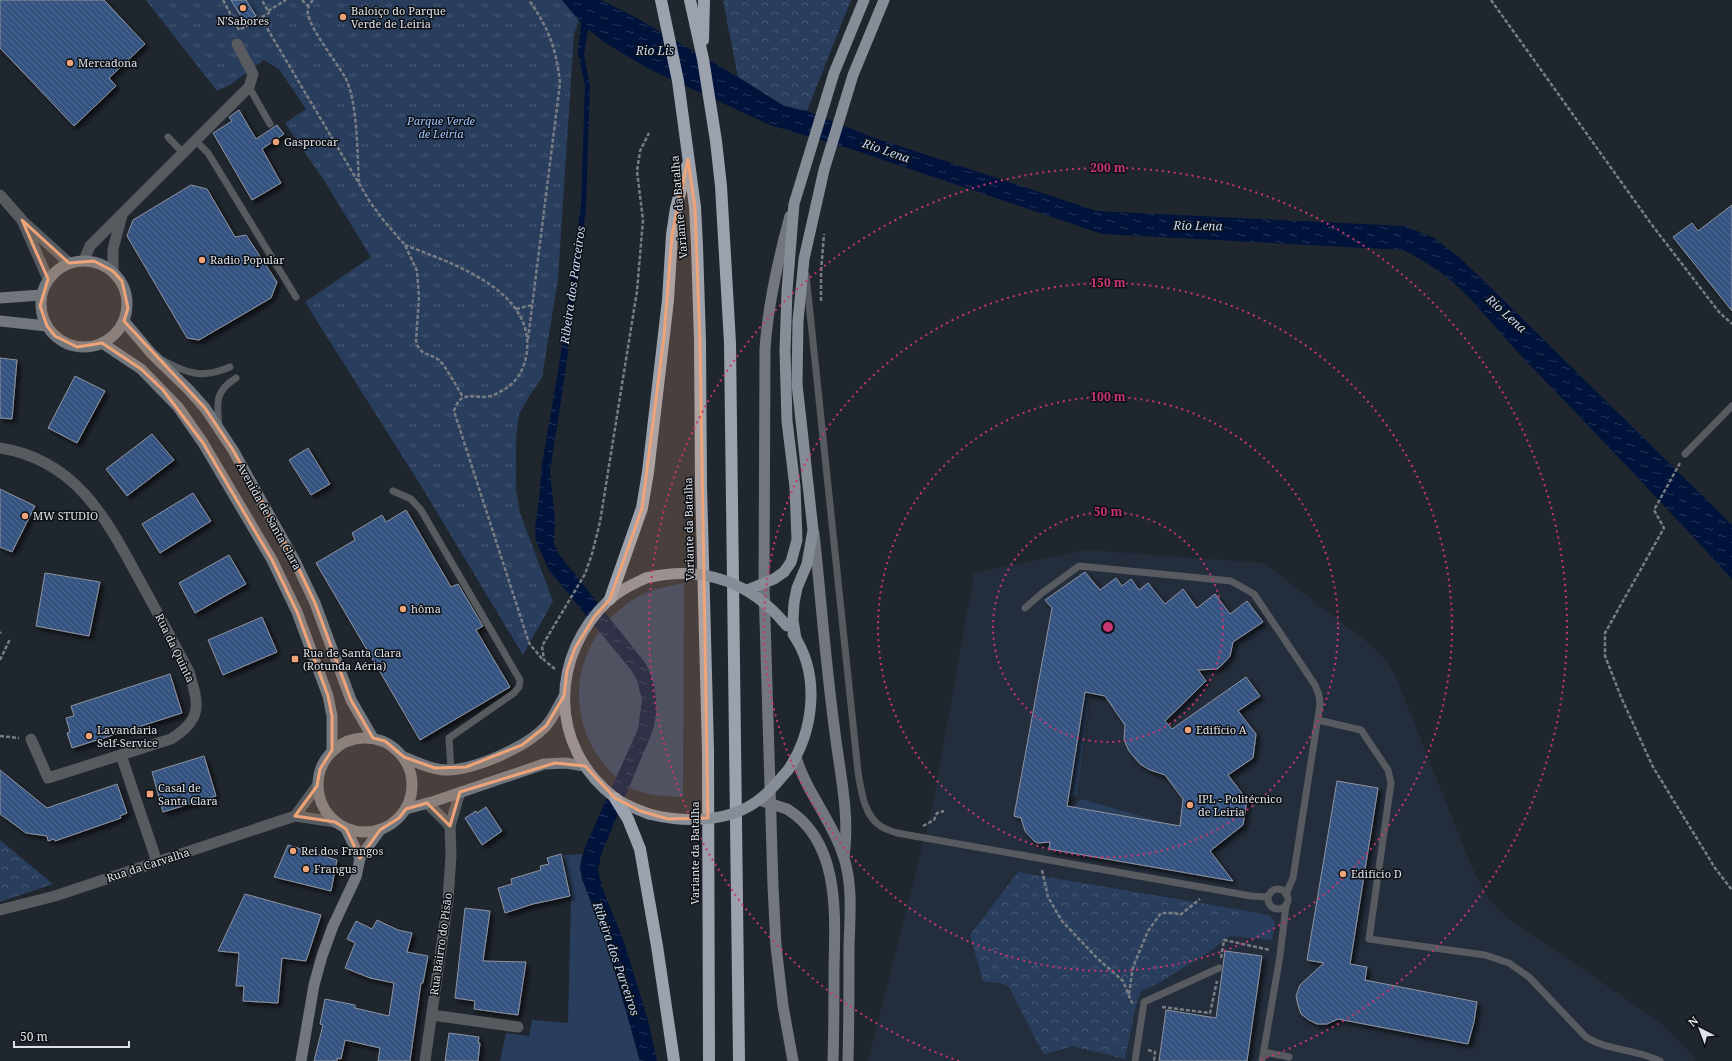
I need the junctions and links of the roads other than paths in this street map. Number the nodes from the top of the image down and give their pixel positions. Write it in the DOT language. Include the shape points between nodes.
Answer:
graph roads {
  1 [pos="661,0"];
  2 [pos="690,0"];
  3 [pos="704,0"];
  4 [pos="864,0"];
  5 [pos="884,0"];
  6 [pos="237,44"];
  7 [pos="702,59"];
  8 [pos="249,87"];
  9 [pos="270,124"];
  10 [pos="168,137"];
  11 [pos="195,140"];
  12 [pos="183,153"];
  13 [pos="688,159"];
  14 [pos="0,195"];
  15 [pos="794,204"];
  16 [pos="122,215"];
  17 [pos="22,220"];
  18 [pos="804,259"];
  19 [pos="84,260"];
  20 [pos="69,263"];
  21 [pos="113,271"];
  22 [pos="48,279"];
  23 [pos="41,295"];
  24 [pos="296,296"];
  25 [pos="0,298"];
  26 [pos="0,321"];
  27 [pos="124,321"];
  28 [pos="47,326"];
  29 [pos="102,344"];
  30 [pos="151,353"];
  31 [pos="230,367"];
  32 [pos="236,378"];
  33 [pos="1732,406"];
  34 [pos="220,429"];
  35 [pos="0,448"];
  36 [pos="1685,454"];
  37 [pos="393,491"];
  38 [pos="813,530"];
  39 [pos="747,590"];
  40 [pos="610,599"];
  41 [pos="1025,608"];
  42 [pos="796,639"];
  43 [pos="564,696"];
  44 [pos="1318,720"];
  45 [pos="373,738"];
  46 [pos="31,739"];
  47 [pos="332,750"];
  48 [pos="121,755"];
  49 [pos="404,757"];
  50 [pos="796,757"];
  51 [pos="585,766"];
  52 [pos="451,770"];
  53 [pos="317,786"];
  54 [pos="460,792"];
  55 [pos="615,798"];
  56 [pos="759,800"];
  57 [pos="426,803"];
  58 [pos="406,809"];
  59 [pos="295,816"];
  60 [pos="335,822"];
  61 [pos="450,826"];
  62 [pos="346,829"];
  63 [pos="380,830"];
  64 [pos="844,857"];
  65 [pos="360,858"];
  66 [pos="156,862"];
  67 [pos="1286,894"];
  68 [pos="1268,897"];
  69 [pos="1286,905"];
  70 [pos="0,910"];
  71 [pos="1219,968"];
  72 [pos="432,1015"];
  73 [pos="518,1027"];
  74 [pos="1264,1052"];
  75 [pos="1289,1057"];
  76 [pos="301,1061"];
  77 [pos="425,1061"];
  78 [pos="674,1061"];
  79 [pos="709,1061"];
  80 [pos="739,1061"];
  81 [pos="793,1061"];
  82 [pos="833,1061"];
  83 [pos="848,1061"];
  84 [pos="1135,1061"];
  85 [pos="1262,1061"];
  86 [pos="1660,1061"];
  1 -- 13 [label="highway, Variante da Batalha" via="678,80"];
  2 -- 7 [label="highway"];
  3 -- 7 [label="highway"];
  4 -- 15 [label="main road" via="834,73"];
  5 -- 18 [label="main road" via="853,75 824,170"];
  6 -- 8 [label="street" via="253,74"];
  7 -- 80 [label="highway" via="721,186 730,343"];
  8 -- 9 [label="lane"];
  8 -- 11 [label="street"];
  10 -- 12 [label="lane"];
  11 -- 12 [label="street"];
  11 -- 24 [label="lane" via="208,153"];
  12 -- 16 [label="street"];
  13 -- 40 [label="highway" via="672,235 668,300 642,508"];
  13 -- 79 [label="highway, Variante da Batalha" via="695,207 700,340 708,750"];
  14 -- 17 [label="street"];
  15 -- 39 [label="main road, bridge" via="785,351 787,421 795,487 797,540 791,562 784,572"];
  15 -- 81 [label="main road" via="775,273 767,318 764,586 776,938"];
  16 -- 19 [label="street" via="90,246"];
  16 -- 21 [label="street" via="113,249"];
  17 -- 20 [label="street"];
  17 -- 22 [label="street"];
  18 -- 38 [label="main road" via="798,321 797,384"];
  18 -- 68 [label="lane" via="858,772 864,801 871,816 881,827 897,833"];
  19 -- 20 [label="main road"];
  19 -- 21 [label="main road" via="94,261"];
  20 -- 22 [label="main road"];
  21 -- 27 [label="main road" via="122,281 127,294 128,308"];
  22 -- 23 [label="main road"];
  23 -- 25 [label="main road"];
  23 -- 28 [label="main road" via="41,311"];
  26 -- 28 [label="main road"];
  27 -- 29 [label="main road" via="119,330"];
  27 -- 30 [label="main road, Avenida de Santa Clara"];
  28 -- 29 [label="main road" via="55,336 77,347"];
  29 -- 47 [label="main road, Avenida de Santa Clara" via="141,369 178,407 203,443 272,560 297,612 328,696 332,716"];
  30 -- 31 [label="lane" via="176,368 197,375 218,372"];
  30 -- 34 [label="main road, Avenida de Santa Clara" via="189,390"];
  32 -- 34 [label="lane" via="221,389 218,396"];
  33 -- 36 [label="lane"];
  34 -- 45 [label="main road, Avenida de Santa Clara" via="296,563 315,603 351,700"];
  35 -- 48 [label="street, Rua da Quinta" via="13,450 50,465 89,497 116,537 189,672 197,707 193,719 184,731 171,739"];
  37 -- 52 [label="lane" via="411,499 421,510 520,680 519,687 514,693 449,738"];
  38 -- 42 [label="main road" via="807,564 797,588 794,604"];
  38 -- 64 [label="main road" via="845,804 847,828"];
  39 -- 40 [label="main road, bridge" via="726,581 698,575 666,575 646,578"];
  39 -- 42 [label="main road, bridge" via="759,598"];
  40 -- 43 [label="main road" via="594,617 575,648 566,678"];
  41 -- 44 [label="lane" via="1079,566 1231,581 1254,594 1315,685 1320,704"];
  42 -- 50 [label="main road" via="804,657 811,699 807,730"];
  43 -- 51 [label="main road" via="570,735"];
  43 -- 52 [label="main road" via="546,726 534,738 486,761"];
  44 -- 67 [label="lane" via="1293,878"];
  44 -- 86 [label="lane" via="1360,730 1388,770 1391,783 1369,939 1485,955 1509,963 1528,977 1586,1037 1596,1043 1650,1056"];
  45 -- 47 [label="main road" via="360,737"];
  45 -- 49 [label="main road" via="395,748"];
  46 -- 48 [label="street, Rua da Quinta" via="48,778"];
  47 -- 53 [label="main road" via="320,769"];
  48 -- 66 [label="street"];
  49 -- 52 [label="main road" via="435,768"];
  49 -- 58 [label="main road" via="410,769 412,783 411,797"];
  50 -- 56 [label="main road, bridge" via="788,770"];
  50 -- 64 [label="main road" via="808,789 831,824"];
  51 -- 54 [label="main road" via="566,763 544,764"];
  51 -- 55 [label="main road"];
  53 -- 59 [label="street"];
  53 -- 60 [label="main road" via="324,810"];
  54 -- 57 [label="main road"];
  54 -- 61 [label="street, Rua Bairro do Pisão"];
  55 -- 56 [label="main road, bridge" via="649,814 668,819 698,820 730,814"];
  55 -- 78 [label="highway" via="628,819 640,849"];
  56 -- 82 [label="main road, bridge" via="787,810 807,825 821,847 830,877 835,915"];
  57 -- 58 [label="main road"];
  57 -- 61 [label="street"];
  58 -- 63 [label="main road" via="399,818"];
  59 -- 60 [label="street, Rua da Carvalha"];
  59 -- 66 [label="street, Rua da Carvalha"];
  60 -- 62 [label="main road"];
  61 -- 72 [label="street, Rua Bairro do Pisão" via="448,900"];
  62 -- 63 [label="main road" via="357,832"];
  62 -- 65 [label="main road"];
  63 -- 65 [label="main road"];
  64 -- 83 [label="main road" via="849,891"];
  65 -- 76 [label="main road" via="356,877 334,926 314,984"];
  66 -- 70 [label="street, Rua da Carvalha" via="55,896"];
  67 -- 68 [label="lane" via="1278,889 1272,891"];
  67 -- 69 [label="lane"];
  68 -- 69 [label="lane" via="1269,904 1274,908"];
  69 -- 74 [label="lane"];
  71 -- 84 [label="lane" via="1144,1002"];
  72 -- 73 [label="street"];
  72 -- 77 [label="street, Rua Bairro do Pisão"];
  74 -- 75 [label="lane"];
  74 -- 85 [label="lane"];
}
